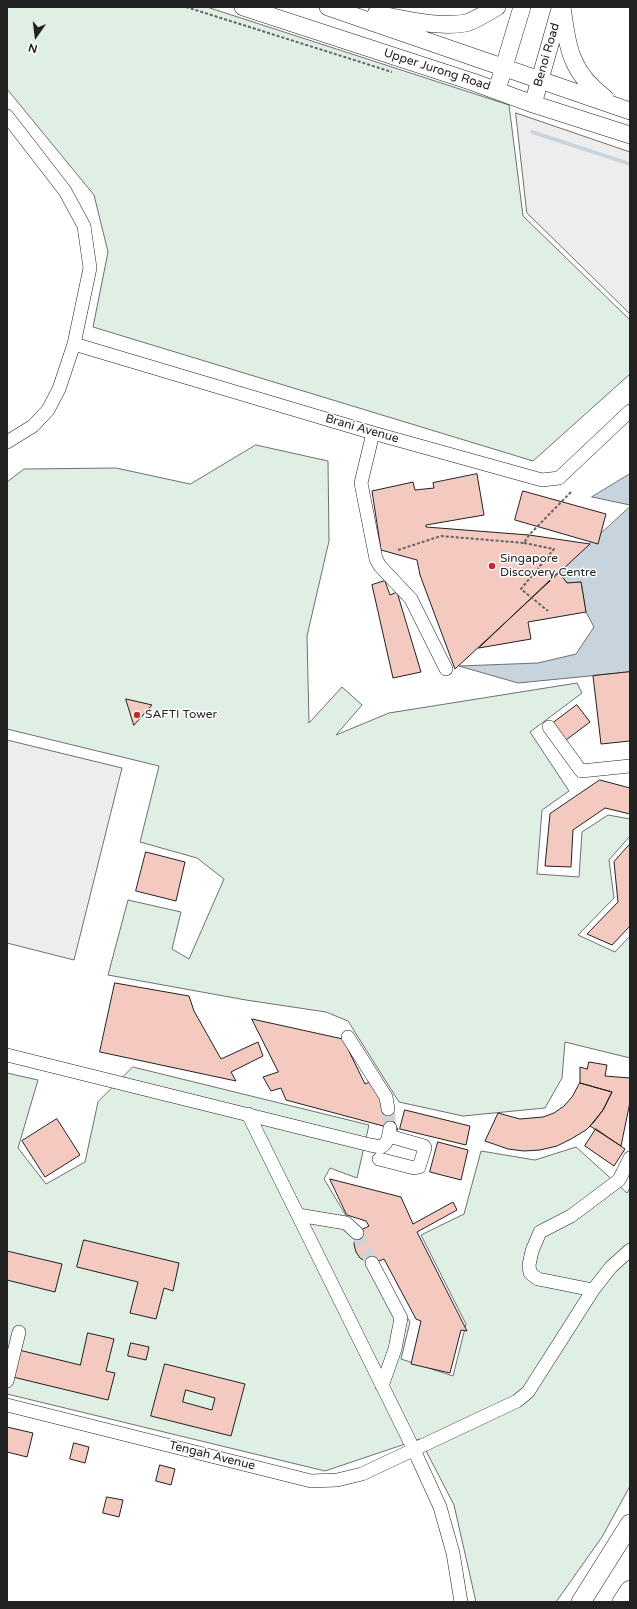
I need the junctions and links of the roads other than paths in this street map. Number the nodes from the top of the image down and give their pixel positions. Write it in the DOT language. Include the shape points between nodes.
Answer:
graph roads {
  1 [pos="243,7"];
  2 [pos="329,7"];
  3 [pos="497,7"];
  4 [pos="522,7"];
  5 [pos="561,7"];
  6 [pos="504,67"];
  7 [pos="539,80"];
  8 [pos="497,90"];
  9 [pos="533,104"];
  10 [pos="623,109"];
  11 [pos="7,116"];
  12 [pos="630,135"];
  13 [pos="74,344"];
  14 [pos="630,411"];
  15 [pos="373,433"];
  16 [pos="7,442"];
  17 [pos="446,669"];
  18 [pos="549,727"];
  19 [pos="630,766"];
  20 [pos="348,1037"];
  21 [pos="7,1055"];
  22 [pos="388,1109"];
  23 [pos="248,1114"];
  24 [pos="630,1158"];
  25 [pos="378,1159"];
  26 [pos="298,1215"];
  27 [pos="357,1233"];
  28 [pos="630,1250"];
  29 [pos="372,1263"];
  30 [pos="593,1290"];
  31 [pos="20,1332"];
  32 [pos="7,1381"];
  33 [pos="382,1386"];
  34 [pos="7,1405"];
  35 [pos="414,1450"];
  36 [pos="630,1524"];
  37 [pos="630,1590"];
  38 [pos="461,1602"];
  39 [pos="581,1602"];
  40 [pos="622,1602"];
  1 -- 8 [label="main road, Upper Jurong Road"];
  2 -- 3 [label="main road" via="426,23 449,24 467,22"];
  2 -- 6 [label="main road, Upper Jurong Road"];
  4 -- 6 [label="main road"];
  5 -- 7 [label="main road, Benoi Road"];
  5 -- 10 [label="main road" via="568,47 574,62 591,88"];
  6 -- 7 [label="main road, Upper Jurong Road"];
  6 -- 8 [label="main road"];
  7 -- 9 [label="main road, Benoi Road"];
  7 -- 10 [label="main road, Upper Jurong Road"];
  8 -- 9 [label="main road, Upper Jurong Road"];
  9 -- 12 [label="main road, Upper Jurong Road"];
  11 -- 13 [label="lane" via="65,191 84,226 90,268"];
  13 -- 15 [label="lane, Brani Avenue"];
  13 -- 16 [label="lane" via="59,389 48,410 33,426"];
  14 -- 15 [label="lane, Brani Avenue" via="559,478 542,480"];
  15 -- 17 [label="lane" via="361,483 376,559 411,599"];
  18 -- 19 [label="lane" via="581,771"];
  20 -- 22 [label="lane" via="386,1097"];
  21 -- 23 [label="lane"];
  23 -- 25 [label="lane" via="381,1147 385,1144 389,1132 425,1148 419,1167"];
  23 -- 26 [label="lane"];
  24 -- 30 [label="lane" via="619,1180 570,1216 540,1232 532,1251 530,1273 538,1279"];
  26 -- 27 [label="lane" via="346,1223"];
  26 -- 33 [label="lane"];
  28 -- 30 [label="lane, Tengah Avenue"];
  29 -- 33 [label="lane" via="401,1318 395,1349"];
  30 -- 35 [label="lane, Tengah Avenue" via="528,1392 517,1401"];
  31 -- 32 [label="lane"];
  33 -- 35 [label="lane"];
  34 -- 35 [label="lane, Tengah Avenue" via="311,1481 337,1480 362,1474"];
  35 -- 38 [label="lane" via="440,1507 453,1553"];
  36 -- 39 [label="highway"];
  37 -- 40 [label="highway"];
}
